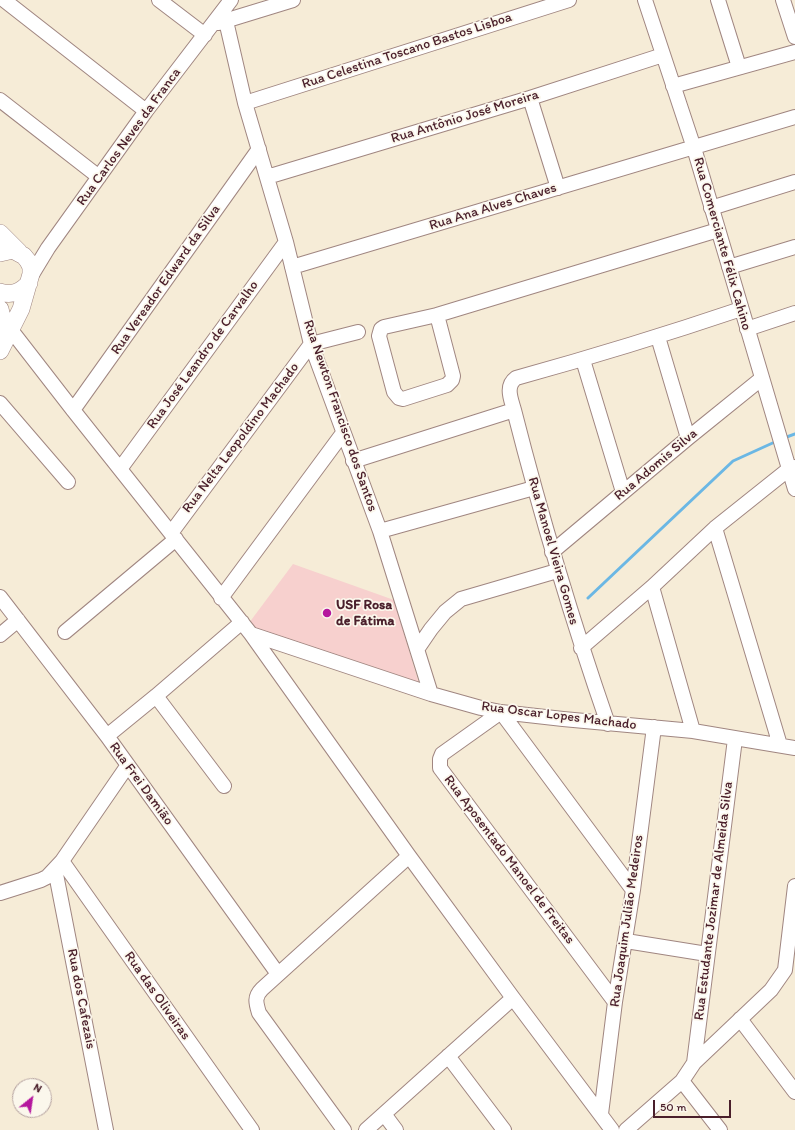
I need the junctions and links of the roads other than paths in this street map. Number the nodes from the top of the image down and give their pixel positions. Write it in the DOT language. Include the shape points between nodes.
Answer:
graph roads {
  1 [pos="4,0"];
  2 [pos="159,0"];
  3 [pos="231,0"];
  4 [pos="293,0"];
  5 [pos="569,0"];
  6 [pos="645,0"];
  7 [pos="718,0"];
  8 [pos="783,0"];
  9 [pos="215,26"];
  10 [pos="795,37"];
  11 [pos="795,52"];
  12 [pos="663,55"];
  13 [pos="739,67"];
  14 [pos="673,86"];
  15 [pos="530,98"];
  16 [pos="0,100"];
  17 [pos="245,103"];
  18 [pos="146,111"];
  19 [pos="795,117"];
  20 [pos="694,148"];
  21 [pos="258,149"];
  22 [pos="99,177"];
  23 [pos="267,177"];
  24 [pos="795,182"];
  25 [pos="558,188"];
  26 [pos="711,208"];
  27 [pos="718,230"];
  28 [pos="0,233"];
  29 [pos="286,242"];
  30 [pos="795,247"];
  31 [pos="48,248"];
  32 [pos="0,253"];
  33 [pos="21,254"];
  34 [pos="292,267"];
  35 [pos="729,267"];
  36 [pos="30,279"];
  37 [pos="0,292"];
  38 [pos="0,309"];
  39 [pos="741,309"];
  40 [pos="795,314"];
  41 [pos="437,315"];
  42 [pos="747,329"];
  43 [pos="358,332"];
  44 [pos="4,336"];
  45 [pos="658,337"];
  46 [pos="311,344"];
  47 [pos="583,360"];
  48 [pos="761,379"];
  49 [pos="0,402"];
  50 [pos="72,410"];
  51 [pos="514,410"];
  52 [pos="343,433"];
  53 [pos="688,438"];
  54 [pos="353,461"];
  55 [pos="792,468"];
  56 [pos="120,469"];
  57 [pos="68,482"];
  58 [pos="534,488"];
  59 [pos="795,489"];
  60 [pos="623,492"];
  61 [pos="715,528"];
  62 [pos="380,531"];
  63 [pos="173,536"];
  64 [pos="552,552"];
  65 [pos="558,571"];
  66 [pos="652,587"];
  67 [pos="0,597"];
  68 [pos="221,598"];
  69 [pos="18,620"];
  70 [pos="242,622"];
  71 [pos="66,632"];
  72 [pos="251,634"];
  73 [pos="0,635"];
  74 [pos="418,648"];
  75 [pos="581,648"];
  76 [pos="431,694"];
  77 [pos="156,696"];
  78 [pos="501,712"];
  79 [pos="608,724"];
  80 [pos="654,727"];
  81 [pos="693,731"];
  82 [pos="107,736"];
  83 [pos="735,738"];
  84 [pos="780,745"];
  85 [pos="795,748"];
  86 [pos="128,765"];
  87 [pos="224,786"];
  88 [pos="409,856"];
  89 [pos="58,865"];
  90 [pos="795,886"];
  91 [pos="633,890"];
  92 [pos="0,893"];
  93 [pos="626,941"];
  94 [pos="707,954"];
  95 [pos="791,958"];
  96 [pos="278,974"];
  97 [pos="513,998"];
  98 [pos="615,1002"];
  99 [pos="740,1019"];
  100 [pos="448,1056"];
  101 [pos="694,1063"];
  102 [pos="682,1081"];
  103 [pos="795,1092"];
  104 [pos="384,1114"];
  105 [pos="601,1114"];
  106 [pos="106,1130"];
  107 [pos="252,1130"];
  108 [pos="344,1130"];
  109 [pos="366,1130"];
  110 [pos="396,1130"];
  111 [pos="504,1130"];
  112 [pos="612,1130"];
  113 [pos="626,1130"];
  114 [pos="720,1130"];
  1 -- 18 [label="street"];
  2 -- 9 [label="street"];
  3 -- 9 [label="street, Rua Carlos Neves da Franca"];
  4 -- 9 [label="street"];
  5 -- 17 [label="street, Rua Celestina Toscano Bastos Lisboa"];
  6 -- 12 [label="street, Rua Comerciante Félix Cahino"];
  7 -- 13 [label="street"];
  8 -- 10 [label="street"];
  9 -- 17 [label="street, Rua Newton Francisco dos Santos"];
  9 -- 18 [label="street, Rua Carlos Neves da Franca"];
  11 -- 13 [label="street"];
  12 -- 14 [label="street, Rua Comerciante Félix Cahino"];
  12 -- 15 [label="street, Rua Antônio José Moreira"];
  13 -- 14 [label="street"];
  14 -- 20 [label="street, Rua Comerciante Félix Cahino"];
  15 -- 23 [label="street, Rua Antônio José Moreira"];
  15 -- 25 [label="street"];
  16 -- 22 [label="street"];
  17 -- 21 [label="street, Rua Newton Francisco dos Santos"];
  18 -- 22 [label="street, Rua Carlos Neves da Franca"];
  19 -- 20 [label="street, Rua Ana Alves Chaves"];
  20 -- 25 [label="street, Rua Ana Alves Chaves"];
  20 -- 26 [label="street, Rua Comerciante Félix Cahino"];
  21 -- 23 [label="street, Rua Newton Francisco dos Santos"];
  21 -- 50 [label="street, Rua Vereador Edward da Silva"];
  22 -- 31 [label="street, Rua Carlos Neves da Franca"];
  23 -- 29 [label="street, Rua Newton Francisco dos Santos"];
  24 -- 26 [label="street"];
  25 -- 34 [label="street, Rua Ana Alves Chaves"];
  26 -- 27 [label="street, Rua Comerciante Félix Cahino"];
  27 -- 35 [label="street, Rua Comerciante Félix Cahino"];
  27 -- 41 [label="street"];
  28 -- 33 [label="main road"];
  29 -- 34 [label="street, Rua Newton Francisco dos Santos"];
  29 -- 56 [label="street, Rua José Leandro de Carvalho"];
  30 -- 35 [label="street"];
  31 -- 33 [label="street" via="30,256"];
  31 -- 36 [label="street, Rua Carlos Neves da Franca"];
  32 -- 33 [label="main road" via="7,250"];
  33 -- 36 [label="main road" via="31,267"];
  34 -- 46 [label="street, Rua Newton Francisco dos Santos"];
  35 -- 39 [label="street, Rua Comerciante Félix Cahino"];
  36 -- 37 [label="main road" via="19,292"];
  36 -- 44 [label="main road, Rua Carlos Neves da Franca" via="21,309"];
  38 -- 44 [label="main road"];
  39 -- 42 [label="street, Rua Comerciante Félix Cahino"];
  39 -- 45 [label="street"];
  40 -- 42 [label="street"];
  41 -- 41 [label="street" via="384,327 379,333 394,392 399,398 403,399 447,385 452,380"];
  42 -- 48 [label="street, Rua Comerciante Félix Cahino"];
  43 -- 46 [label="street"];
  44 -- 50 [label="street"];
  45 -- 47 [label="street"];
  45 -- 53 [label="street"];
  46 -- 52 [label="street, Rua Newton Francisco dos Santos"];
  46 -- 63 [label="street, Rua Nelta Leopoldino Machado"];
  47 -- 51 [label="street, Rua Manoel Vieira Gomes" via="516,378 509,387"];
  47 -- 60 [label="street"];
  48 -- 53 [label="street, Rua Adomis Silva"];
  48 -- 55 [label="street, Rua Comerciante Félix Cahino" via="780,440"];
  49 -- 57 [label="street"];
  50 -- 56 [label="street"];
  51 -- 54 [label="street"];
  51 -- 58 [label="street, Rua Manoel Vieira Gomes"];
  52 -- 54 [label="street, Rua Newton Francisco dos Santos"];
  52 -- 68 [label="street"];
  53 -- 60 [label="street, Rua Adomis Silva"];
  54 -- 62 [label="street, Rua Newton Francisco dos Santos"];
  55 -- 59 [label="street, Rua Comerciante Félix Cahino"];
  55 -- 61 [label="street"];
  56 -- 63 [label="street"];
  58 -- 62 [label="street"];
  58 -- 64 [label="street, Rua Manoel Vieira Gomes"];
  60 -- 64 [label="street, Rua Adomis Silva"];
  61 -- 66 [label="street"];
  61 -- 84 [label="street"];
  62 -- 74 [label="street, Rua Newton Francisco dos Santos"];
  63 -- 68 [label="street"];
  63 -- 71 [label="street, Rua Nelta Leopoldino Machado"];
  64 -- 65 [label="street, Rua Manoel Vieira Gomes"];
  65 -- 74 [label="street" via="461,599 430,629"];
  65 -- 75 [label="street, Rua Manoel Vieira Gomes"];
  66 -- 75 [label="street"];
  66 -- 81 [label="street"];
  67 -- 69 [label="street, Rua Frei Damião"];
  68 -- 70 [label="street"];
  69 -- 73 [label="street"];
  69 -- 82 [label="street, Rua Frei Damião"];
  70 -- 72 [label="street"];
  70 -- 77 [label="street"];
  72 -- 76 [label="street, Rua Oscar Lopes Machado"];
  72 -- 88 [label="street"];
  74 -- 76 [label="street, Rua Newton Francisco dos Santos"];
  75 -- 79 [label="street, Rua Manoel Vieira Gomes"];
  76 -- 78 [label="street, Rua Oscar Lopes Machado"];
  77 -- 82 [label="street"];
  77 -- 87 [label="street"];
  78 -- 79 [label="street, Rua Oscar Lopes Machado"];
  78 -- 91 [label="street"];
  78 -- 98 [label="street, Rua Aposentado Manoel de Freitas" via="442,754 440,768"];
  79 -- 80 [label="street, Rua Oscar Lopes Machado"];
  80 -- 81 [label="street, Rua Oscar Lopes Machado"];
  80 -- 91 [label="street, Rua Joaquim Julião Medeiros"];
  81 -- 83 [label="street, Rua Oscar Lopes Machado"];
  82 -- 86 [label="street, Rua Frei Damião"];
  83 -- 84 [label="street, Rua Oscar Lopes Machado"];
  83 -- 94 [label="street, Rua Estudante Jozimar de Almeida Silva"];
  84 -- 85 [label="street, Rua Oscar Lopes Machado"];
  86 -- 89 [label="street"];
  86 -- 96 [label="street, Rua Frei Damião"];
  88 -- 96 [label="street"];
  88 -- 97 [label="street"];
  89 -- 92 [label="street" via="41,880"];
  89 -- 106 [label="street, Rua dos Cafezais"];
  89 -- 107 [label="street, Rua das Oliveiras"];
  90 -- 95 [label="street"];
  91 -- 93 [label="street, Rua Joaquim Julião Medeiros"];
  93 -- 94 [label="street"];
  93 -- 98 [label="street, Rua Joaquim Julião Medeiros"];
  94 -- 101 [label="street, Rua Estudante Jozimar de Almeida Silva"];
  95 -- 99 [label="street" via="771,990"];
  96 -- 108 [label="street" via="258,994 256,1002 260,1013"];
  97 -- 100 [label="street"];
  97 -- 105 [label="street"];
  98 -- 105 [label="street, Rua Joaquim Julião Medeiros"];
  99 -- 101 [label="street"];
  99 -- 103 [label="street"];
  100 -- 104 [label="street"];
  100 -- 111 [label="street"];
  101 -- 102 [label="street"];
  102 -- 113 [label="street"];
  102 -- 114 [label="street"];
  104 -- 109 [label="street"];
  104 -- 110 [label="street"];
  105 -- 112 [label="street"];
}
